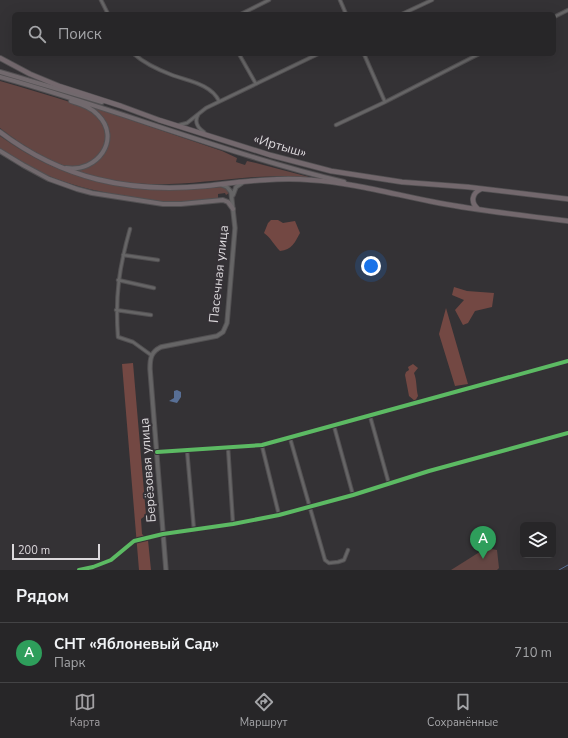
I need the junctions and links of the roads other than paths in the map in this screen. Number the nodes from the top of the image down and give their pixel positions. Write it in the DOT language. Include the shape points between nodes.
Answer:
graph roads {
  1 [pos="101,0"];
  2 [pos="269,0"];
  3 [pos="340,0"];
  4 [pos="432,0"];
  5 [pos="568,10"];
  6 [pos="107,12"];
  7 [pos="245,12"];
  8 [pos="345,12"];
  9 [pos="406,12"];
  10 [pos="556,16"];
  11 [pos="137,56"];
  12 [pos="240,56"];
  13 [pos="314,56"];
  14 [pos="365,56"];
  15 [pos="475,56"];
  16 [pos="0,58"];
  17 [pos="0,72"];
  18 [pos="0,77"];
  19 [pos="256,84"];
  20 [pos="219,102"];
  21 [pos="385,102"];
  22 [pos="200,111"];
  23 [pos="159,120"];
  24 [pos="172,124"];
  25 [pos="336,125"];
  26 [pos="0,132"];
  27 [pos="207,135"];
  28 [pos="0,151"];
  29 [pos="58,167"];
  30 [pos="245,181"];
  31 [pos="185,187"];
  32 [pos="369,187"];
  33 [pos="481,189"];
  34 [pos="568,199"];
  35 [pos="232,200"];
  36 [pos="233,209"];
  37 [pos="478,210"];
  38 [pos="568,222"];
  39 [pos="130,229"];
  40 [pos="123,255"];
  41 [pos="158,260"];
  42 [pos="118,280"];
  43 [pos="154,288"];
  44 [pos="116,310"];
  45 [pos="151,315"];
  46 [pos="151,355"];
  47 [pos="568,361"];
  48 [pos="370,416"];
  49 [pos="334,426"];
  50 [pos="568,433"];
  51 [pos="290,438"];
  52 [pos="262,446"];
  53 [pos="228,447"];
  54 [pos="187,450"];
  55 [pos="157,452"];
  56 [pos="388,484"];
  57 [pos="354,495"];
  58 [pos="310,507"];
  59 [pos="279,515"];
  60 [pos="233,524"];
  61 [pos="194,530"];
  62 [pos="163,534"];
  63 [pos="348,550"];
  64 [pos="79,570"];
  65 [pos="166,570"];
  1 -- 6 [label="street"];
  2 -- 7 [label="street"];
  3 -- 8 [label="street"];
  4 -- 9 [label="street"];
  5 -- 10 [label="street"];
  11 -- 20 [label="street" via="161,71 207,88 217,96"];
  12 -- 19 [label="street"];
  13 -- 19 [label="street"];
  14 -- 21 [label="street"];
  15 -- 21 [label="street"];
  16 -- 23 [label="highway, «Иртыш»" via="46,81"];
  17 -- 23 [label="main road"];
  18 -- 29 [label="main road" via="85,106 102,119 107,138 105,148 97,160 82,168"];
  18 -- 32 [label="main road" via="274,164"];
  19 -- 20 [label="street"];
  20 -- 22 [label="street"];
  21 -- 25 [label="street"];
  22 -- 24 [label="street" via="185,124"];
  22 -- 27 [label="street" via="196,123"];
  23 -- 24 [label="highway, «Иртыш»"];
  24 -- 27 [label="highway, «Иртыш»"];
  26 -- 29 [label="highway, «Иртыш»" via="27,151"];
  27 -- 33 [label="highway, «Иртыш»" via="331,171 402,182"];
  28 -- 36 [label="main road" via="50,179 92,193 163,204 223,200"];
  29 -- 31 [label="highway, «Иртыш»" via="119,184"];
  30 -- 31 [label="highway, «Иртыш»"];
  30 -- 32 [label="highway, «Иртыш»" via="299,179"];
  30 -- 35 [label="main road" via="238,184"];
  31 -- 35 [label="main road" via="224,185 230,190"];
  32 -- 37 [label="highway, «Иртыш»"];
  33 -- 34 [label="highway, «Иртыш»"];
  33 -- 37 [label="highway" via="473,196 473,203"];
  35 -- 36 [label="main road, Пасечная улица"];
  36 -- 46 [label="main road, Пасечная улица" via="234,244 228,313 223,332 217,336 161,347"];
  37 -- 38 [label="highway, «Иртыш»"];
  39 -- 40 [label="street"];
  40 -- 41 [label="street"];
  40 -- 42 [label="street"];
  42 -- 43 [label="street"];
  42 -- 44 [label="street"];
  44 -- 45 [label="street"];
  44 -- 46 [label="street" via="118,337 133,342"];
  46 -- 55 [label="main road, Берёзовая улица"];
  47 -- 48 [label="street"];
  48 -- 49 [label="street"];
  48 -- 56 [label="street"];
  49 -- 51 [label="street"];
  49 -- 57 [label="street"];
  50 -- 56 [label="street"];
  51 -- 52 [label="street"];
  51 -- 58 [label="street"];
  52 -- 53 [label="street"];
  52 -- 59 [label="street"];
  53 -- 54 [label="street"];
  53 -- 60 [label="street"];
  54 -- 55 [label="street"];
  54 -- 61 [label="street"];
  55 -- 62 [label="main road, Берёзовая улица"];
  56 -- 57 [label="street"];
  57 -- 58 [label="street"];
  58 -- 59 [label="street"];
  58 -- 63 [label="street" via="325,560 329,563 344,560"];
  59 -- 60 [label="street"];
  60 -- 61 [label="street"];
  61 -- 62 [label="street"];
  62 -- 64 [label="street" via="134,541 111,560"];
  62 -- 65 [label="main road, Берёзовая улица"];
}
